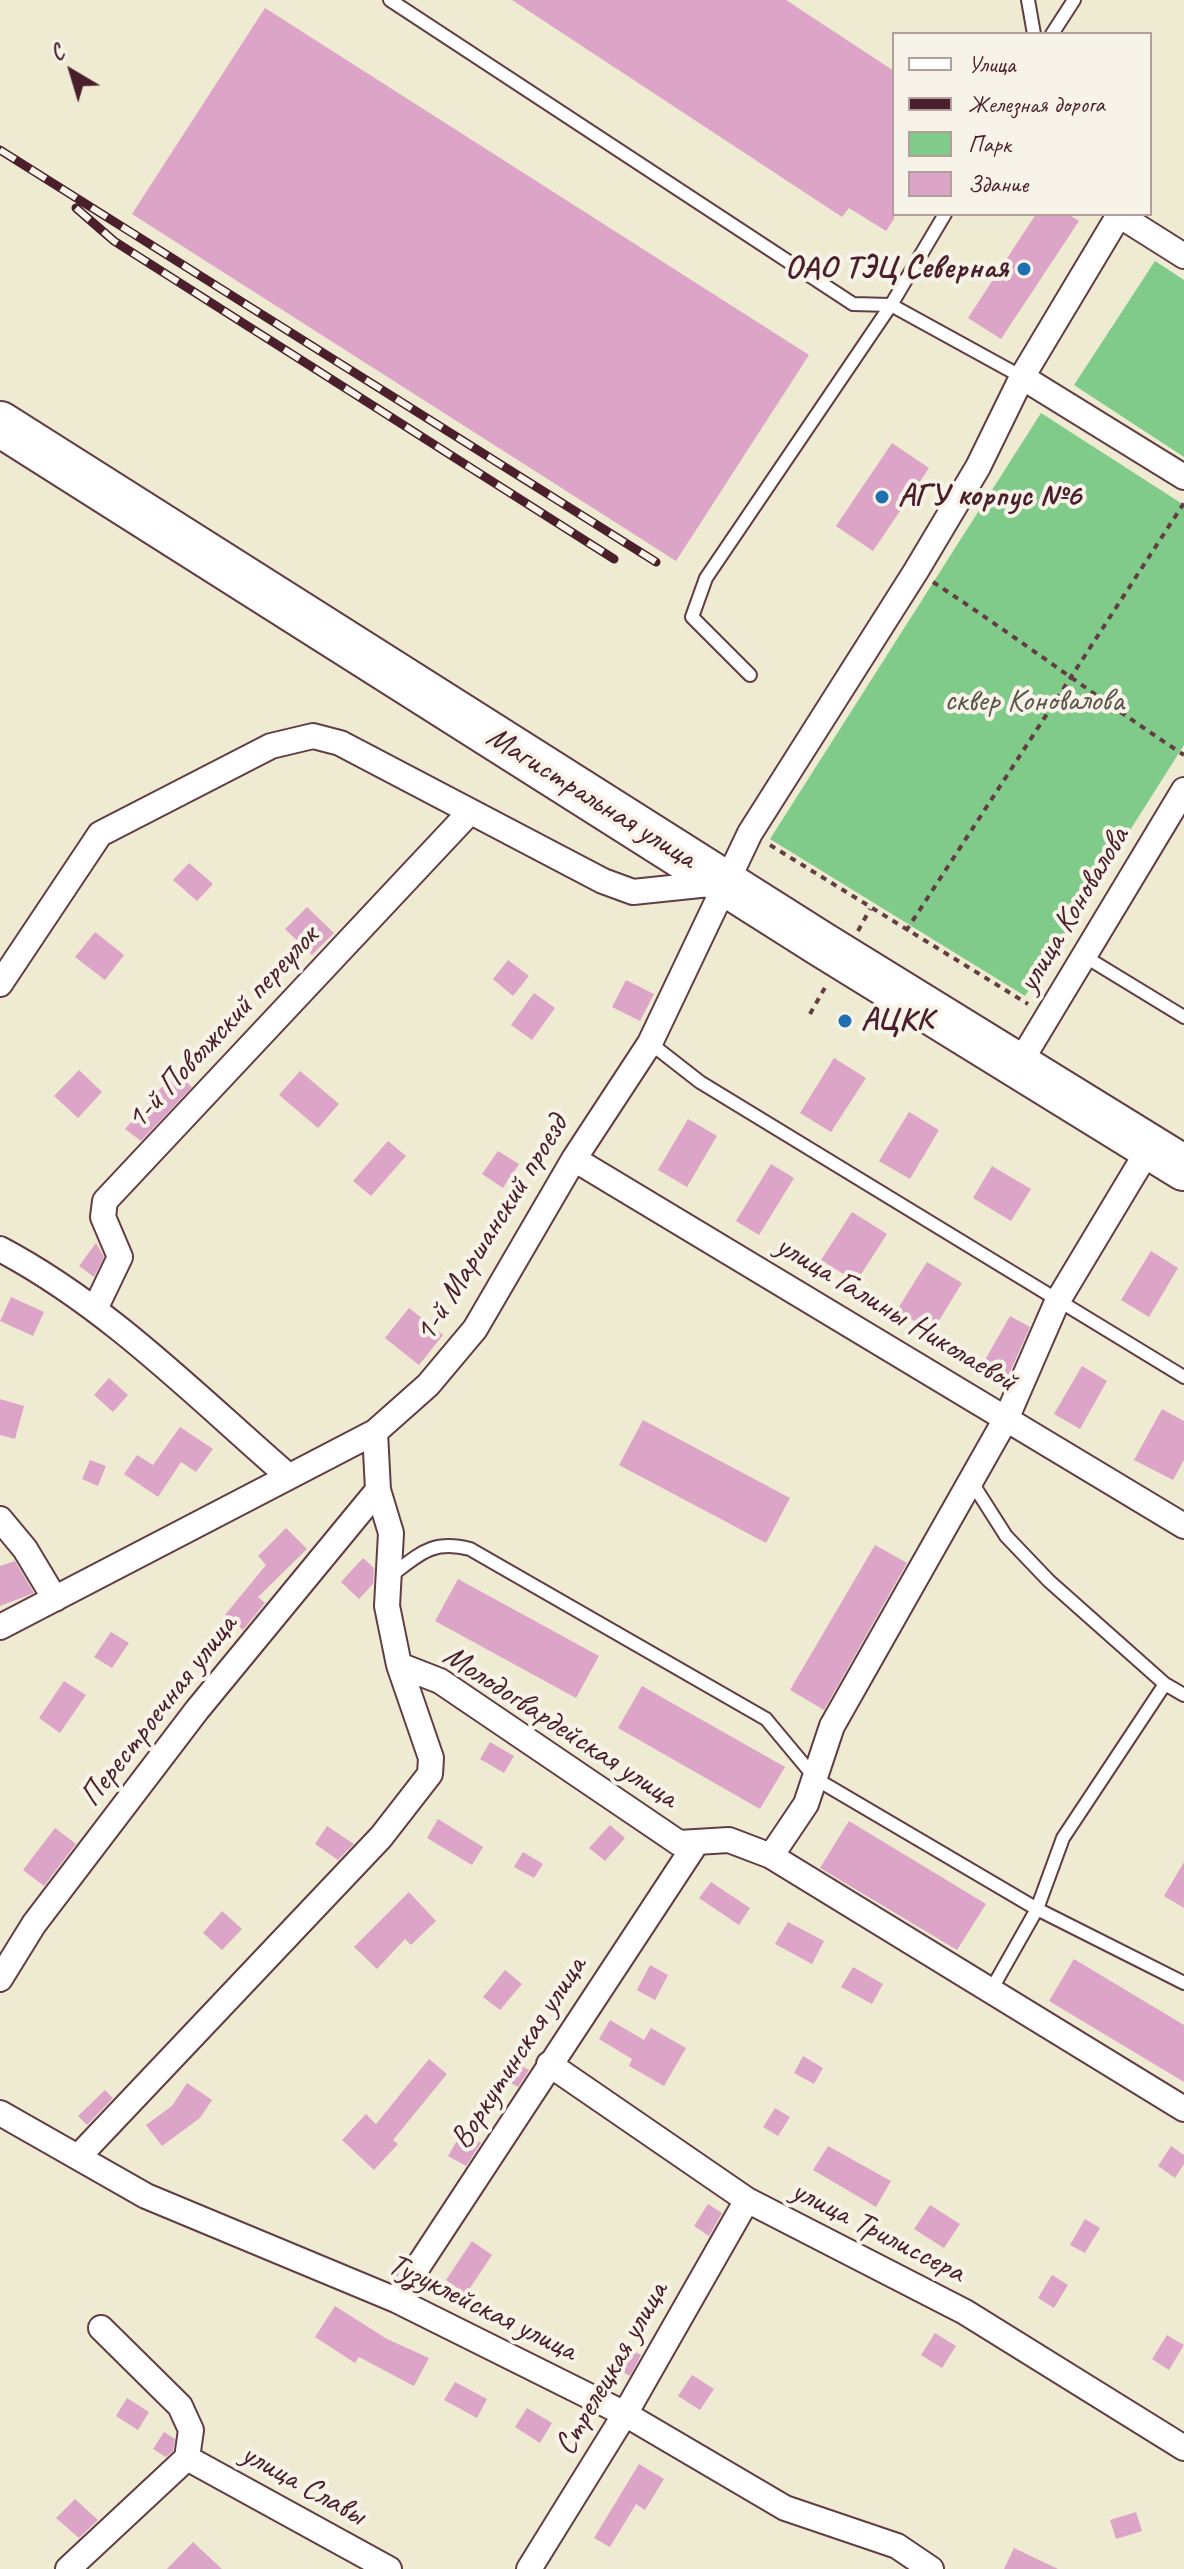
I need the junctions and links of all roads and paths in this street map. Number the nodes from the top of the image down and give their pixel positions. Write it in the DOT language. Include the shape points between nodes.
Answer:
graph roads {
  1 [pos="390,0"];
  2 [pos="1028,0"];
  3 [pos="1074,0"];
  4 [pos="1034,32"];
  5 [pos="1053,32"];
  6 [pos="944,216"];
  7 [pos="1117,216"];
  8 [pos="1120,216"];
  9 [pos="1184,256"];
  10 [pos="891,305"];
  11 [pos="1022,377"];
  12 [pos="0,424"];
  13 [pos="1184,477"];
  14 [pos="1184,503"];
  15 [pos="916,571"];
  16 [pos="750,675"];
  17 [pos="1069,679"];
  18 [pos="1184,755"];
  19 [pos="1184,790"];
  20 [pos="469,813"];
  21 [pos="750,833"];
  22 [pos="725,883"];
  23 [pos="906,931"];
  24 [pos="1084,956"];
  25 [pos="0,984"];
  26 [pos="1047,1016"];
  27 [pos="1184,1017"];
  28 [pos="650,1043"];
  29 [pos="1019,1064"];
  30 [pos="1167,1157"];
  31 [pos="574,1159"];
  32 [pos="0,1249"];
  33 [pos="1057,1302"];
  34 [pos="95,1309"];
  35 [pos="1184,1377"];
  36 [pos="1007,1417"];
  37 [pos="375,1432"];
  38 [pos="287,1475"];
  39 [pos="971,1480"];
  40 [pos="378,1490"];
  41 [pos="0,1519"];
  42 [pos="1184,1526"];
  43 [pos="389,1577"];
  44 [pos="55,1599"];
  45 [pos="0,1627"];
  46 [pos="399,1665"];
  47 [pos="1165,1684"];
  48 [pos="1184,1695"];
  49 [pos="816,1779"];
  50 [pos="697,1842"];
  51 [pos="771,1856"];
  52 [pos="1037,1909"];
  53 [pos="0,1979"];
  54 [pos="1184,1983"];
  55 [pos="990,1992"];
  56 [pos="549,2064"];
  57 [pos="1184,2109"];
  58 [pos="0,2113"];
  59 [pos="78,2157"];
  60 [pos="747,2200"];
  61 [pos="396,2300"];
  62 [pos="101,2328"];
  63 [pos="625,2414"];
  64 [pos="1184,2448"];
  65 [pos="187,2458"];
  66 [pos="68,2569"];
  67 [pos="389,2569"];
  68 [pos="529,2569"];
  69 [pos="931,2569"];
  1 -- 10 [label="lane" via="853,304"];
  2 -- 4 [label="lane"];
  3 -- 5 [label="lane"];
  6 -- 10 [label="lane"];
  7 -- 11 [label="street, 1-й Маршанский проезд"];
  8 -- 9 [label="street"];
  10 -- 11 [label="lane"];
  10 -- 16 [label="lane" via="706,578 692,617"];
  11 -- 13 [label="street"];
  11 -- 15 [label="street, 1-й Маршанский проезд" via="978,467"];
  12 -- 22 [label="highway, Магистральная улица"];
  14 -- 17 [label="path"];
  15 -- 17 [label="path" via="1036,650"];
  15 -- 21 [label="street, 1-й Маршанский проезд"];
  17 -- 18 [label="path"];
  17 -- 23 [label="path"];
  19 -- 24 [label="street, улица Коновалова"];
  20 -- 22 [label="street" via="633,892"];
  20 -- 25 [label="street" via="340,743 313,736 271,746 100,834"];
  20 -- 34 [label="street, 1-й Поволжский переулок" via="105,1201 103,1217 120,1257"];
  21 -- 22 [label="street, 1-й Маршанский проезд"];
  21 -- 23 [label="path"];
  22 -- 28 [label="street, 1-й Маршанский проезд"];
  22 -- 29 [label="highway, Магистральная улица"];
  23 -- 26 [label="path"];
  24 -- 26 [label="street, улица Коновалова"];
  24 -- 27 [label="lane"];
  26 -- 29 [label="street, улица Коновалова"];
  28 -- 31 [label="street, 1-й Маршанский проезд"];
  28 -- 33 [label="lane" via="700,1082"];
  29 -- 30 [label="highway, Магистральная улица"];
  30 -- 33 [label="street"];
  31 -- 36 [label="street, улица Галины Николаевой"];
  31 -- 37 [label="street, 1-й Маршанский проезд" via="475,1329 428,1385"];
  32 -- 34 [label="street"];
  33 -- 35 [label="lane"];
  33 -- 36 [label="street"];
  34 -- 38 [label="street"];
  36 -- 39 [label="street"];
  36 -- 42 [label="street, улица Галины Николаевой"];
  37 -- 38 [label="street, 1-й Маршанский проезд"];
  37 -- 40 [label="street, Молодогвардейская улица"];
  38 -- 44 [label="street, 1-й Маршанский проезд"];
  39 -- 47 [label="lane" via="1006,1536"];
  39 -- 49 [label="street" via="832,1726"];
  40 -- 43 [label="street, Молодогвардейская улица" via="391,1533"];
  40 -- 53 [label="street, Перестроечная улица" via="197,1710 34,1924"];
  41 -- 44 [label="street"];
  43 -- 46 [label="street, Молодогвардейская улица" via="387,1606"];
  43 -- 49 [label="lane" via="428,1548 449,1544 470,1549 766,1719"];
  44 -- 45 [label="street, 1-й Маршанский проезд"];
  46 -- 50 [label="street, Молодогвардейская улица" via="440,1681 679,1843"];
  46 -- 59 [label="street" via="431,1758 430,1774 381,1837"];
  47 -- 48 [label="lane"];
  47 -- 52 [label="lane" via="1063,1838"];
  49 -- 51 [label="street"];
  49 -- 52 [label="lane"];
  50 -- 51 [label="street, Молодогвардейская улица" via="729,1840"];
  50 -- 56 [label="street, Воркутинская улица"];
  51 -- 55 [label="street, Молодогвардейская улица"];
  52 -- 54 [label="lane"];
  52 -- 55 [label="lane"];
  55 -- 57 [label="street, Молодогвардейская улица"];
  56 -- 60 [label="street, улица Трилиссера"];
  56 -- 61 [label="street, Воркутинская улица"];
  58 -- 59 [label="street, Тузуклейская улица"];
  59 -- 61 [label="street, Тузуклейская улица" via="146,2196"];
  60 -- 63 [label="street, Стрелецкая улица"];
  60 -- 64 [label="street, улица Трилиссера" via="965,2312"];
  61 -- 63 [label="street, Тузуклейская улица"];
  62 -- 65 [label="street" via="180,2406 191,2430"];
  63 -- 68 [label="street, Стрелецкая улица"];
  63 -- 69 [label="street, Тузуклейская улица" via="785,2508 897,2546"];
  65 -- 66 [label="street"];
  65 -- 67 [label="street, улица Славы"];
}
